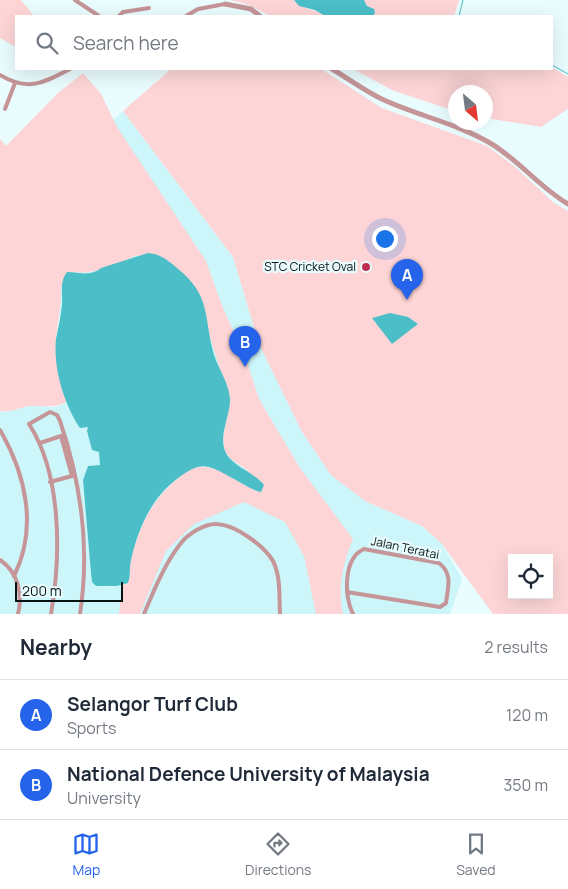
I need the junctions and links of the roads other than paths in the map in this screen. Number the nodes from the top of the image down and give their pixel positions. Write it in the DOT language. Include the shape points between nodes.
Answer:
graph roads {
  1 [pos="75,0"];
  2 [pos="225,4"];
  3 [pos="149,8"];
  4 [pos="96,15"];
  5 [pos="120,15"];
  6 [pos="188,15"];
  7 [pos="258,15"];
  8 [pos="68,70"];
  9 [pos="334,70"];
  10 [pos="0,74"];
  11 [pos="14,83"];
  12 [pos="5,110"];
  13 [pos="568,204"];
  14 [pos="0,430"];
  15 [pos="40,443"];
  16 [pos="50,482"];
  17 [pos="0,560"];
  18 [pos="14,576"];
  19 [pos="347,592"];
  20 [pos="18,614"];
  21 [pos="51,614"];
  22 [pos="80,614"];
  23 [pos="144,614"];
  24 [pos="280,614"];
  25 [pos="353,614"];
  1 -- 4 [label="street"];
  2 -- 6 [label="street" via="198,9"];
  2 -- 7 [label="street" via="244,7"];
  3 -- 5 [label="street"];
  8 -- 11 [label="street" via="32,85"];
  9 -- 13 [label="street" via="383,100 491,144 553,196"];
  10 -- 11 [label="street"];
  11 -- 12 [label="street"];
  14 -- 18 [label="street" via="19,470 26,508 24,552"];
  15 -- 16 [label="street"];
  15 -- 16 [label="street" via="61,436 72,476"];
  15 -- 22 [label="street" via="30,424 54,412 68,447 80,502 85,551"];
  16 -- 21 [label="street" via="58,531"];
  17 -- 18 [label="street"];
  18 -- 20 [label="street" via="20,592"];
  19 -- 19 [label="street, Jalan Teratai" via="440,607 446,603 450,578 447,569 439,563 364,549 355,553 350,561"];
  19 -- 25 [label="street" via="347,602"];
  23 -- 24 [label="street" via="158,582 182,542 200,528 217,524 238,531 263,547 274,563"];
}
